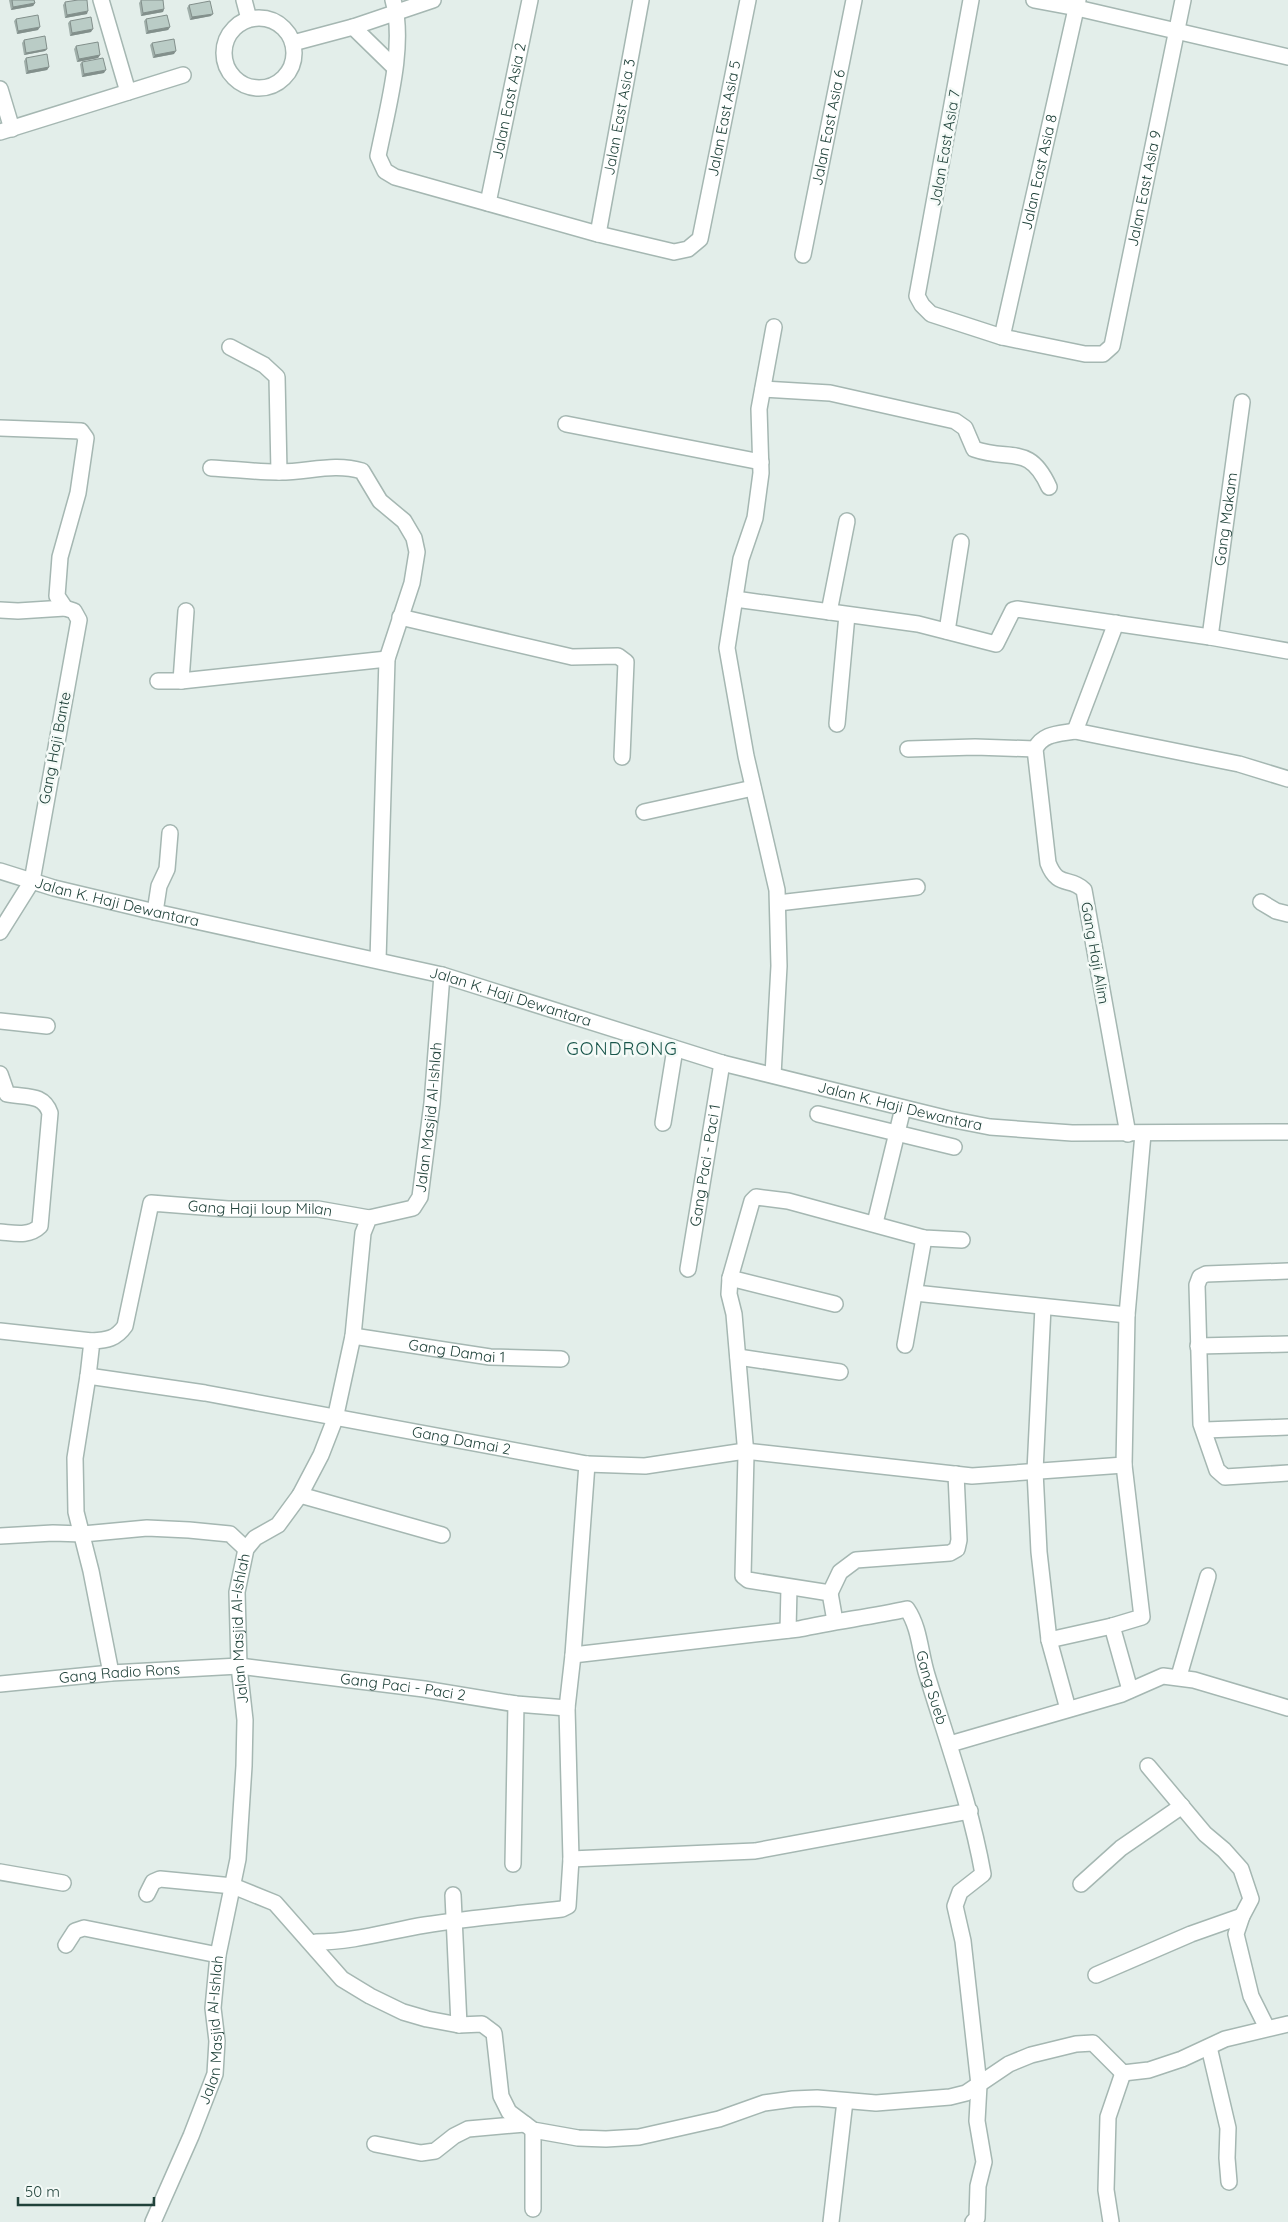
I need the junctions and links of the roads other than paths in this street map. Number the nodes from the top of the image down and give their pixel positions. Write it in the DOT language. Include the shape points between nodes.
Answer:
graph roads {
  1 [pos="101,0"];
  2 [pos="244,0"];
  3 [pos="433,0"];
  4 [pos="530,0"];
  5 [pos="641,0"];
  6 [pos="748,0"];
  7 [pos="854,0"];
  8 [pos="971,0"];
  9 [pos="1034,0"];
  10 [pos="1183,0"];
  11 [pos="1078,4"];
  12 [pos="395,7"];
  13 [pos="249,19"];
  14 [pos="353,27"];
  15 [pos="1176,32"];
  16 [pos="293,43"];
  17 [pos="1288,56"];
  18 [pos="394,68"];
  19 [pos="182,75"];
  20 [pos="0,89"];
  21 [pos="128,92"];
  22 [pos="6,130"];
  23 [pos="488,203"];
  24 [pos="598,234"];
  25 [pos="803,255"];
  26 [pos="774,327"];
  27 [pos="1002,337"];
  28 [pos="230,347"];
  29 [pos="763,389"];
  30 [pos="1242,402"];
  31 [pos="566,424"];
  32 [pos="0,428"];
  33 [pos="761,462"];
  34 [pos="212,468"];
  35 [pos="279,472"];
  36 [pos="1049,487"];
  37 [pos="847,521"];
  38 [pos="960,542"];
  39 [pos="735,599"];
  40 [pos="0,610"];
  41 [pos="186,611"];
  42 [pos="71,612"];
  43 [pos="830,612"];
  44 [pos="847,615"];
  45 [pos="400,617"];
  46 [pos="1116,623"];
  47 [pos="947,631"];
  48 [pos="1210,637"];
  49 [pos="1288,651"];
  50 [pos="388,659"];
  51 [pos="158,681"];
  52 [pos="181,681"];
  53 [pos="837,724"];
  54 [pos="1075,731"];
  55 [pos="908,749"];
  56 [pos="1035,750"];
  57 [pos="622,757"];
  58 [pos="1288,779"];
  59 [pos="753,788"];
  60 [pos="644,812"];
  61 [pos="170,833"];
  62 [pos="0,871"];
  63 [pos="32,881"];
  64 [pos="917,888"];
  65 [pos="1261,902"];
  66 [pos="778,903"];
  67 [pos="156,912"];
  68 [pos="1288,914"];
  69 [pos="0,932"];
  70 [pos="378,960"];
  71 [pos="442,975"];
  72 [pos="0,1021"];
  73 [pos="47,1026"];
  74 [pos="675,1049"];
  75 [pos="722,1063"];
  76 [pos="0,1074"];
  77 [pos="773,1075"];
  78 [pos="903,1108"];
  79 [pos="818,1114"];
  80 [pos="662,1123"];
  81 [pos="1288,1132"];
  82 [pos="897,1133"];
  83 [pos="1136,1134"];
  84 [pos="954,1147"];
  85 [pos="369,1218"];
  86 [pos="875,1223"];
  87 [pos="0,1232"];
  88 [pos="924,1238"];
  89 [pos="962,1240"];
  90 [pos="688,1269"];
  91 [pos="1288,1271"];
  92 [pos="730,1278"];
  93 [pos="915,1293"];
  94 [pos="835,1304"];
  95 [pos="1043,1307"];
  96 [pos="1127,1315"];
  97 [pos="0,1331"];
  98 [pos="353,1336"];
  99 [pos="92,1341"];
  100 [pos="1288,1344"];
  101 [pos="905,1345"];
  102 [pos="1198,1346"];
  103 [pos="738,1357"];
  104 [pos="561,1359"];
  105 [pos="840,1372"];
  106 [pos="88,1376"];
  107 [pos="335,1419"];
  108 [pos="1288,1427"];
  109 [pos="1204,1430"];
  110 [pos="745,1451"];
  111 [pos="587,1464"];
  112 [pos="1124,1465"];
  113 [pos="1035,1471"];
  114 [pos="1288,1473"];
  115 [pos="956,1474"];
  116 [pos="300,1495"];
  117 [pos="83,1534"];
  118 [pos="442,1535"];
  119 [pos="0,1536"];
  120 [pos="246,1549"];
  121 [pos="1208,1576"];
  122 [pos="789,1588"];
  123 [pos="830,1593"];
  124 [pos="834,1621"];
  125 [pos="1112,1626"];
  126 [pos="788,1630"];
  127 [pos="1050,1640"];
  128 [pos="573,1655"];
  129 [pos="239,1666"];
  130 [pos="111,1673"];
  131 [pos="1179,1676"];
  132 [pos="0,1684"];
  133 [pos="1130,1690"];
  134 [pos="516,1704"];
  135 [pos="567,1708"];
  136 [pos="1288,1708"];
  137 [pos="1068,1709"];
  138 [pos="950,1744"];
  139 [pos="1148,1766"];
  140 [pos="1182,1806"];
  141 [pos="970,1811"];
  142 [pos="571,1859"];
  143 [pos="513,1864"];
  144 [pos="0,1872"];
  145 [pos="63,1883"];
  146 [pos="1081,1884"];
  147 [pos="233,1886"];
  148 [pos="147,1894"];
  149 [pos="453,1895"];
  150 [pos="1242,1916"];
  151 [pos="454,1920"];
  152 [pos="316,1942"];
  153 [pos="66,1945"];
  154 [pos="218,1955"];
  155 [pos="1096,1975"];
  156 [pos="1288,2024"];
  157 [pos="459,2025"];
  158 [pos="1267,2028"];
  159 [pos="1208,2047"];
  160 [pos="1123,2072"];
  161 [pos="979,2085"];
  162 [pos="845,2101"];
  163 [pos="529,2127"];
  164 [pos="375,2144"];
  165 [pos="1229,2182"];
  166 [pos="533,2209"];
  167 [pos="153,2222"];
  168 [pos="831,2222"];
  169 [pos="973,2222"];
  170 [pos="1111,2222"];
  1 -- 21 [label="street"];
  2 -- 13 [label="street"];
  3 -- 12 [label="street"];
  4 -- 23 [label="street, Jalan East Asia 2"];
  5 -- 24 [label="street, Jalan East Asia 3"];
  6 -- 24 [label="street, Jalan East Asia 5" via="700,239 688,248 674,252"];
  7 -- 25 [label="street, Jalan East Asia 6"];
  8 -- 27 [label="street, Jalan East Asia 7" via="918,296 931,314"];
  9 -- 11 [label="street"];
  10 -- 15 [label="street, Jalan East Asia 9"];
  11 -- 15 [label="street"];
  11 -- 27 [label="street, Jalan East Asia 8"];
  12 -- 14 [label="street"];
  12 -- 18 [label="street" via="398,43"];
  13 -- 16 [label="street" via="263,18 276,22 287,31"];
  13 -- 16 [label="street" via="228,35 224,61 233,78 249,88 268,88 284,79 294,62"];
  14 -- 16 [label="street"];
  14 -- 18 [label="street"];
  15 -- 17 [label="street"];
  15 -- 27 [label="street, Jalan East Asia 9" via="1112,346 1104,354 1086,354"];
  18 -- 23 [label="street" via="378,156 385,172"];
  19 -- 21 [label="street"];
  20 -- 22 [label="street"];
  21 -- 22 [label="street"];
  23 -- 24 [label="street"];
  26 -- 29 [label="street"];
  28 -- 35 [label="street" via="264,365 277,377"];
  29 -- 33 [label="street" via="759,409"];
  29 -- 36 [label="street" via="830,393 955,421 965,428 974,449 1025,458 1035,464"];
  30 -- 48 [label="street, Gang Makam"];
  31 -- 33 [label="street"];
  32 -- 42 [label="street" via="81,431 85,434 78,493 60,557 58,596"];
  33 -- 39 [label="street" via="755,518 741,559"];
  34 -- 35 [label="street"];
  35 -- 45 [label="street" via="316,467 362,471 380,501 404,521 414,538 416,552 412,583"];
  37 -- 43 [label="street"];
  38 -- 47 [label="street"];
  39 -- 43 [label="street"];
  39 -- 59 [label="street" via="727,648"];
  40 -- 42 [label="street"];
  41 -- 52 [label="street"];
  42 -- 63 [label="street, Gang Haji Bante" via="79,620"];
  43 -- 44 [label="street"];
  44 -- 47 [label="street"];
  44 -- 53 [label="street"];
  45 -- 50 [label="street"];
  45 -- 57 [label="street" via="572,658 618,656 626,662"];
  46 -- 47 [label="street" via="1017,609 1013,610 996,644"];
  46 -- 48 [label="street"];
  46 -- 54 [label="street"];
  48 -- 49 [label="street"];
  50 -- 52 [label="street"];
  50 -- 70 [label="street"];
  51 -- 52 [label="street"];
  54 -- 56 [label="street" via="1046,737"];
  54 -- 58 [label="street" via="1239,764"];
  55 -- 56 [label="street"];
  56 -- 83 [label="street, Gang Haji Alim" via="1048,863 1052,874 1084,890"];
  59 -- 60 [label="street"];
  59 -- 66 [label="street"];
  61 -- 67 [label="street" via="167,869 158,886"];
  62 -- 63 [label="street, Jalan K. Haji Dewantara"];
  63 -- 67 [label="street, Jalan K. Haji Dewantara"];
  63 -- 69 [label="street"];
  64 -- 66 [label="street"];
  65 -- 68 [label="street"];
  66 -- 77 [label="street" via="779,976"];
  67 -- 70 [label="street, Jalan K. Haji Dewantara"];
  70 -- 71 [label="street, Jalan K. Haji Dewantara"];
  71 -- 74 [label="street, Jalan K. Haji Dewantara"];
  71 -- 85 [label="street, Jalan Masjid Al-Ishlah" via="432,1104 420,1197 413,1208"];
  72 -- 73 [label="street"];
  74 -- 75 [label="street, Jalan K. Haji Dewantara"];
  74 -- 80 [label="street"];
  75 -- 77 [label="street, Jalan K. Haji Dewantara"];
  75 -- 90 [label="street, Gang Paci - Paci 1"];
  76 -- 87 [label="street" via="7,1094 42,1099 50,1114 40,1226 25,1234"];
  77 -- 78 [label="street, Jalan K. Haji Dewantara"];
  78 -- 82 [label="street"];
  78 -- 83 [label="street, Jalan K. Haji Dewantara" via="990,1127"];
  79 -- 82 [label="street"];
  81 -- 83 [label="street, Jalan K. Haji Dewantara"];
  82 -- 84 [label="street"];
  82 -- 86 [label="street"];
  83 -- 96 [label="street"];
  85 -- 98 [label="street, Jalan Masjid Al-Ishlah" via="361,1245"];
  85 -- 99 [label="street, Gang Haji Ioup Milan" via="318,1209 228,1209 151,1203 125,1326 119,1335 111,1339"];
  86 -- 88 [label="street"];
  86 -- 92 [label="street" via="788,1201 756,1197 752,1201"];
  88 -- 89 [label="street"];
  88 -- 93 [label="street"];
  91 -- 102 [label="street" via="1206,1274 1200,1277 1197,1285"];
  92 -- 94 [label="street"];
  92 -- 103 [label="street" via="729,1294"];
  93 -- 95 [label="street"];
  93 -- 101 [label="street"];
  95 -- 96 [label="street"];
  95 -- 113 [label="street"];
  96 -- 112 [label="street"];
  97 -- 99 [label="street"];
  98 -- 104 [label="street, Gang Damai 1" via="490,1357"];
  98 -- 107 [label="street, Jalan Masjid Al-Ishlah"];
  99 -- 106 [label="street"];
  100 -- 102 [label="street"];
  102 -- 109 [label="street" via="1201,1424"];
  103 -- 105 [label="street"];
  103 -- 110 [label="street"];
  106 -- 107 [label="street, Gang Damai 2"];
  106 -- 117 [label="street" via="75,1458 76,1512"];
  107 -- 111 [label="street, Gang Damai 2"];
  107 -- 116 [label="street, Jalan Masjid Al-Ishlah"];
  108 -- 109 [label="street"];
  109 -- 114 [label="street" via="1217,1470 1225,1477"];
  110 -- 111 [label="street, Gang Damai 2" via="645,1466"];
  110 -- 115 [label="street, Gang Damai 2"];
  110 -- 122 [label="street" via="743,1576 748,1580"];
  111 -- 128 [label="street"];
  112 -- 113 [label="street, Gang Damai 2"];
  112 -- 125 [label="street" via="1142,1617"];
  113 -- 115 [label="street, Gang Damai 2" via="972,1476"];
  113 -- 127 [label="street"];
  115 -- 123 [label="street" via="960,1540 957,1548 950,1553 856,1560 840,1572"];
  116 -- 118 [label="street"];
  116 -- 120 [label="street, Jalan Masjid Al-Ishlah" via="278,1525 255,1538"];
  117 -- 119 [label="street"];
  117 -- 120 [label="street" via="147,1528 213,1531 230,1534"];
  117 -- 130 [label="street"];
  120 -- 129 [label="street, Jalan Masjid Al-Ishlah" via="237,1592"];
  121 -- 131 [label="street"];
  122 -- 123 [label="street"];
  122 -- 126 [label="street"];
  123 -- 124 [label="street"];
  124 -- 126 [label="street, Gang Sueb"];
  124 -- 138 [label="street, Gang Sueb" via="907,1609 914,1619 926,1673"];
  125 -- 127 [label="street"];
  125 -- 133 [label="street"];
  126 -- 128 [label="street, Gang Sueb"];
  127 -- 137 [label="street"];
  128 -- 135 [label="street"];
  129 -- 130 [label="street, Gang Radio Rons"];
  129 -- 134 [label="street, Gang Paci - Paci 2"];
  129 -- 147 [label="street, Jalan Masjid Al-Ishlah" via="245,1748 238,1859"];
  130 -- 132 [label="street, Gang Radio Rons"];
  131 -- 133 [label="street" via="1163,1676"];
  131 -- 136 [label="street"];
  133 -- 137 [label="street"];
  134 -- 135 [label="street, Gang Paci - Paci 2"];
  134 -- 143 [label="street"];
  135 -- 142 [label="street"];
  137 -- 138 [label="street"];
  138 -- 141 [label="street, Gang Sueb"];
  139 -- 140 [label="street"];
  140 -- 146 [label="street" via="1121,1848"];
  140 -- 150 [label="street" via="1205,1834 1241,1868 1251,1898"];
  141 -- 142 [label="street" via="755,1851"];
  141 -- 161 [label="street, Gang Sueb" via="983,1874 960,1892 955,1906 963,1941"];
  142 -- 151 [label="street" via="568,1906"];
  144 -- 145 [label="street"];
  147 -- 148 [label="street" via="160,1878 153,1882"];
  147 -- 154 [label="street, Jalan Masjid Al-Ishlah"];
  147 -- 157 [label="street" via="275,1903 342,1979 403,2012"];
  149 -- 151 [label="street"];
  150 -- 155 [label="street"];
  150 -- 158 [label="street" via="1236,1934 1251,1996"];
  151 -- 152 [label="street" via="348,1941"];
  151 -- 157 [label="street"];
  153 -- 154 [label="street" via="74,1931 84,1928"];
  154 -- 167 [label="street, Jalan Masjid Al-Ishlah" via="213,2008 217,2041 215,2074 192,2136"];
  156 -- 158 [label="street"];
  157 -- 163 [label="street" via="482,2024 494,2033 501,2096 509,2112"];
  158 -- 159 [label="street"];
  159 -- 160 [label="street" via="1182,2060 1149,2070"];
  159 -- 165 [label="street" via="1228,2128"];
  160 -- 161 [label="street" via="1093,2043 1085,2043 1031,2055 1010,2064"];
  160 -- 170 [label="street" via="1108,2116 1106,2190"];
  161 -- 162 [label="street" via="950,2097 876,2103"];
  161 -- 169 [label="street" via="977,2120 984,2162"];
  162 -- 163 [label="street" via="817,2098 764,2103 719,2119 639,2137 578,2138"];
  162 -- 168 [label="street"];
  163 -- 164 [label="street" via="468,2129 435,2151 421,2153"];
  163 -- 166 [label="street"];
}
